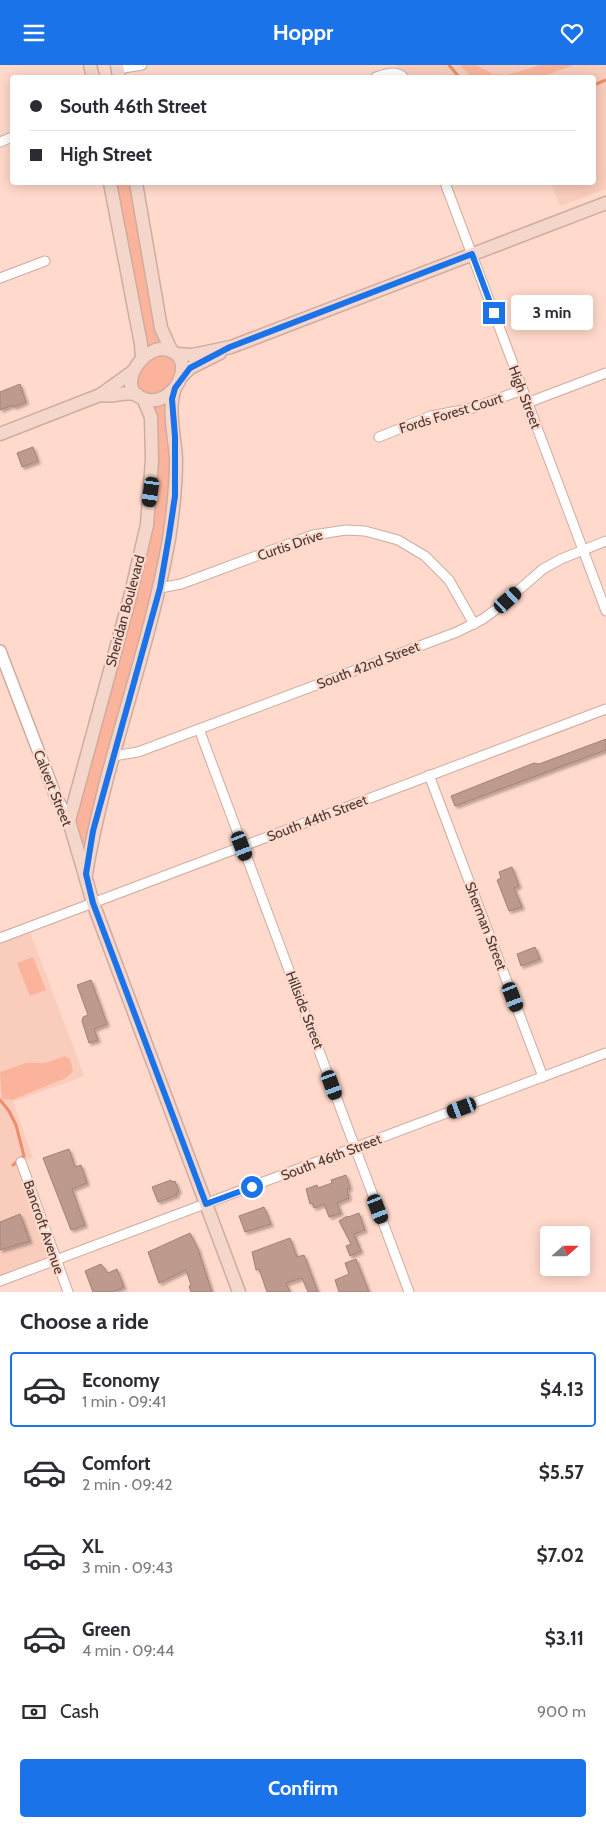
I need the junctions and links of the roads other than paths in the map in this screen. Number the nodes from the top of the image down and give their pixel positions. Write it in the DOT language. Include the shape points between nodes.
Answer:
graph roads {
  1 [pos="142,65"];
  2 [pos="118,71"];
  3 [pos="110,185"];
  4 [pos="136,185"];
  5 [pos="446,185"];
  6 [pos="606,203"];
  7 [pos="472,254"];
  8 [pos="45,261"];
  9 [pos="0,278"];
  10 [pos="230,347"];
  11 [pos="174,352"];
  12 [pos="142,358"];
  13 [pos="132,372"];
  14 [pos="606,373"];
  15 [pos="178,383"];
  16 [pos="522,389"];
  17 [pos="100,395"];
  18 [pos="140,397"];
  19 [pos="527,403"];
  20 [pos="0,434"];
  21 [pos="379,437"];
  22 [pos="606,541"];
  23 [pos="583,549"];
  24 [pos="160,588"];
  25 [pos="606,611"];
  26 [pos="474,624"];
  27 [pos="0,651"];
  28 [pos="606,709"];
  29 [pos="198,729"];
  30 [pos="113,756"];
  31 [pos="429,775"];
  32 [pos="69,821"];
  33 [pos="242,846"];
  34 [pos="86,874"];
  35 [pos="93,903"];
  36 [pos="0,938"];
  37 [pos="606,1053"];
  38 [pos="543,1077"];
  39 [pos="355,1148"];
  40 [pos="21,1162"];
  41 [pos="206,1204"];
  42 [pos="56,1260"];
  43 [pos="0,1281"];
  44 [pos="68,1292"];
  45 [pos="239,1292"];
  46 [pos="409,1292"];
  1 -- 2 [label="street"];
  3 -- 12 [label="main road"];
  4 -- 11 [label="main road" via="161,328"];
  5 -- 7 [label="street, High Street"];
  6 -- 7 [label="main road"];
  7 -- 10 [label="main road"];
  7 -- 16 [label="street, High Street"];
  8 -- 9 [label="street"];
  10 -- 11 [label="main road" via="192,355"];
  10 -- 15 [label="main road" via="190,368"];
  11 -- 12 [label="main road" via="154,350"];
  11 -- 15 [label="main road" via="182,365"];
  12 -- 13 [label="main road"];
  13 -- 17 [label="main road"];
  13 -- 18 [label="main road" via="132,386"];
  14 -- 19 [label="street"];
  15 -- 18 [label="main road" via="156,400"];
  15 -- 24 [label="main road, Sheridan Boulevard" via="172,399 175,496"];
  16 -- 19 [label="street, High Street"];
  16 -- 21 [label="street, Fords Forest Court" via="473,408 431,416"];
  17 -- 18 [label="main road" via="108,397 130,392"];
  17 -- 20 [label="main road"];
  18 -- 32 [label="main road, Sheridan Boulevard" via="151,417 151,492 147,525"];
  19 -- 23 [label="street, High Street"];
  22 -- 23 [label="street, South 42nd Street"];
  23 -- 25 [label="street, High Street"];
  23 -- 26 [label="street, South 42nd Street" via="543,569"];
  24 -- 26 [label="street, Curtis Drive" via="181,584 313,535 365,531 398,540 425,556 449,580"];
  24 -- 30 [label="main road, Sheridan Boulevard"];
  26 -- 29 [label="street, South 42nd Street"];
  27 -- 32 [label="street, Calvert Street" via="56,797"];
  28 -- 31 [label="street, South 44th Street"];
  29 -- 30 [label="street, South 42nd Street" via="138,752"];
  29 -- 33 [label="street, Hillside Street"];
  30 -- 34 [label="main road, Sheridan Boulevard" via="97,814"];
  31 -- 33 [label="street, South 44th Street"];
  31 -- 38 [label="street, Sherman Street"];
  32 -- 34 [label="main road, Calvert Street"];
  33 -- 35 [label="street, South 44th Street"];
  33 -- 39 [label="street, Hillside Street"];
  34 -- 35 [label="main road, Calvert Street"];
  35 -- 36 [label="street, South 44th Street"];
  35 -- 41 [label="main road, Calvert Street"];
  37 -- 38 [label="street, South 46th Street"];
  38 -- 39 [label="street, South 46th Street"];
  39 -- 41 [label="street, South 46th Street"];
  39 -- 46 [label="street, Hillside Street"];
  40 -- 42 [label="street, Bancroft Avenue"];
  41 -- 42 [label="street, South 46th Street"];
  41 -- 45 [label="main road, Calvert Street"];
  42 -- 43 [label="street, South 46th Street"];
  42 -- 44 [label="street, Bancroft Avenue"];
}
